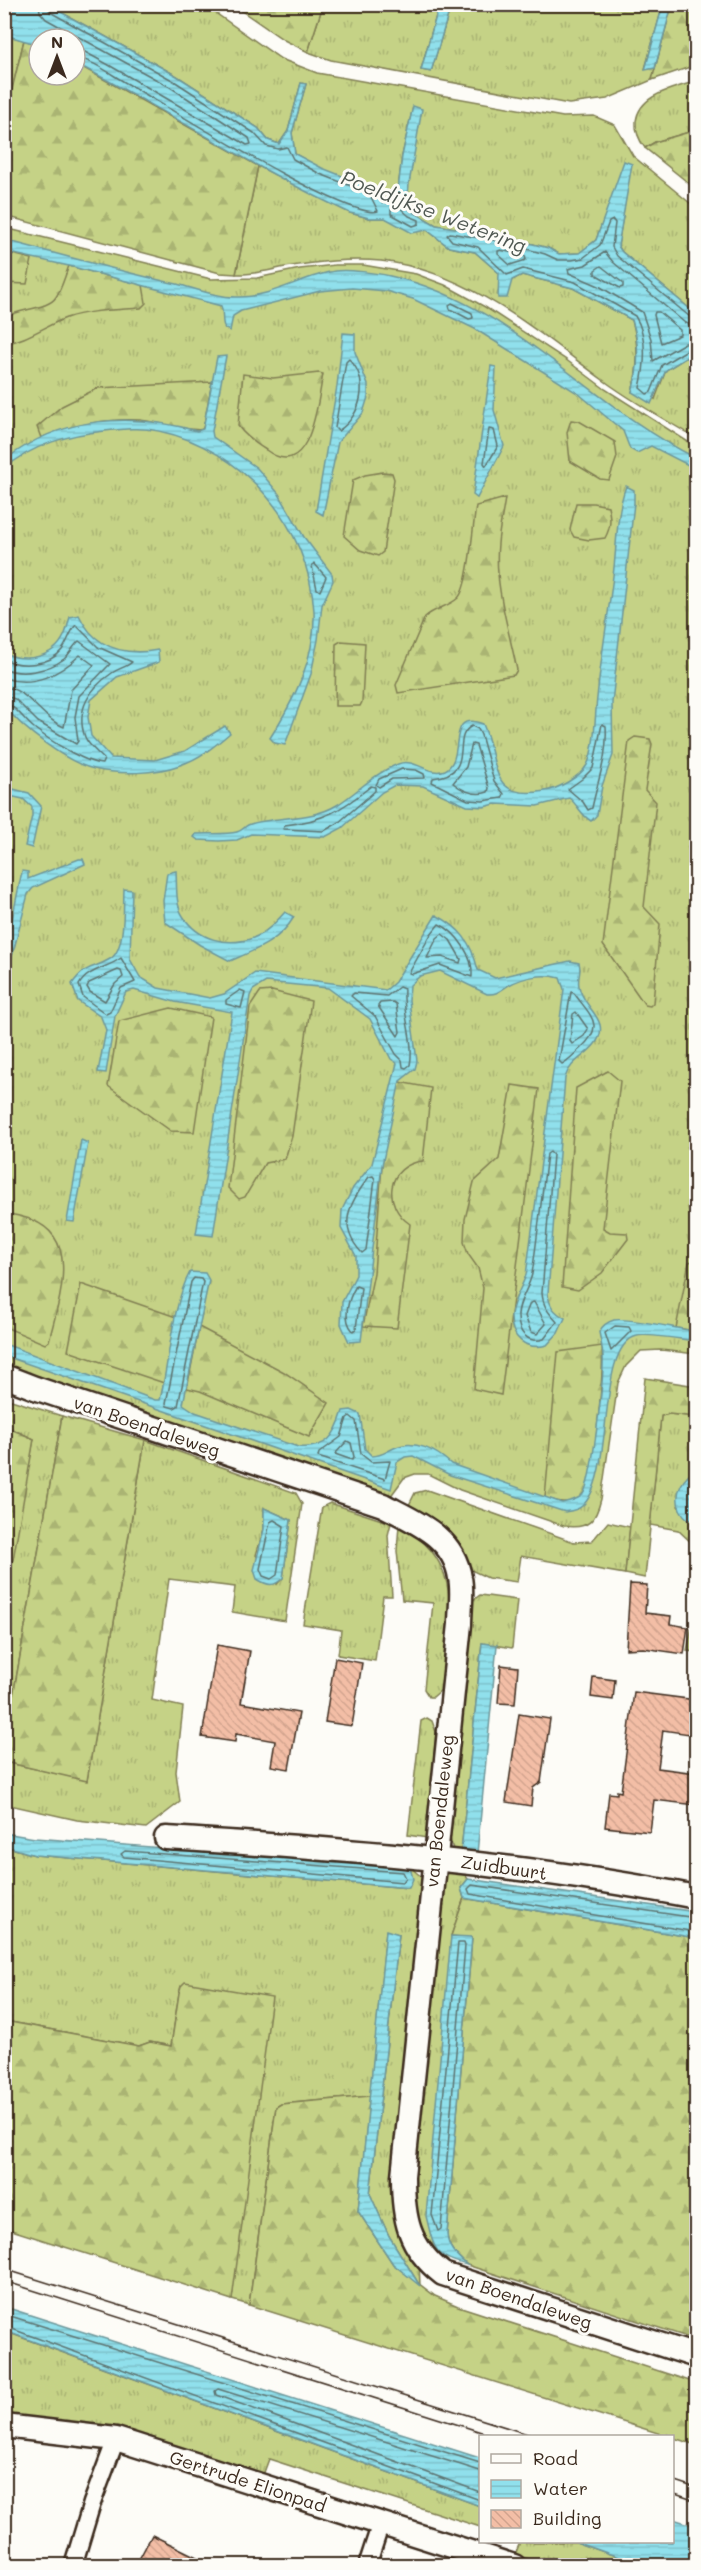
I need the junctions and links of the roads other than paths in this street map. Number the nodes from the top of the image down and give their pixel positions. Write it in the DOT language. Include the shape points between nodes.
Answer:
graph roads {
  1 [pos="4,1376"];
  2 [pos="166,1838"];
  3 [pos="435,1858"];
  4 [pos="696,1897"];
  5 [pos="696,2356"];
  6 [pos="4,2426"];
  7 [pos="116,2439"];
  8 [pos="381,2523"];
  9 [pos="73,2565"];
  10 [pos="367,2565"];
  11 [pos="514,2565"];
  1 -- 3 [label="street, van Boendaleweg" via="383,1505 435,1533 449,1549 460,1576 460,1624"];
  2 -- 3 [label="street, Zuidbuurt"];
  3 -- 4 [label="street, Zuidbuurt" via="636,1885"];
  3 -- 5 [label="street, van Boendaleweg" via="403,2176 403,2200 414,2242 425,2260 443,2274 472,2286"];
  6 -- 7 [label="street, Gertrude Elionpad"];
  7 -- 8 [label="street, Gertrude Elionpad"];
  7 -- 9 [label="street"];
  8 -- 10 [label="street"];
  8 -- 11 [label="street, Gertrude Elionpad"];
}
